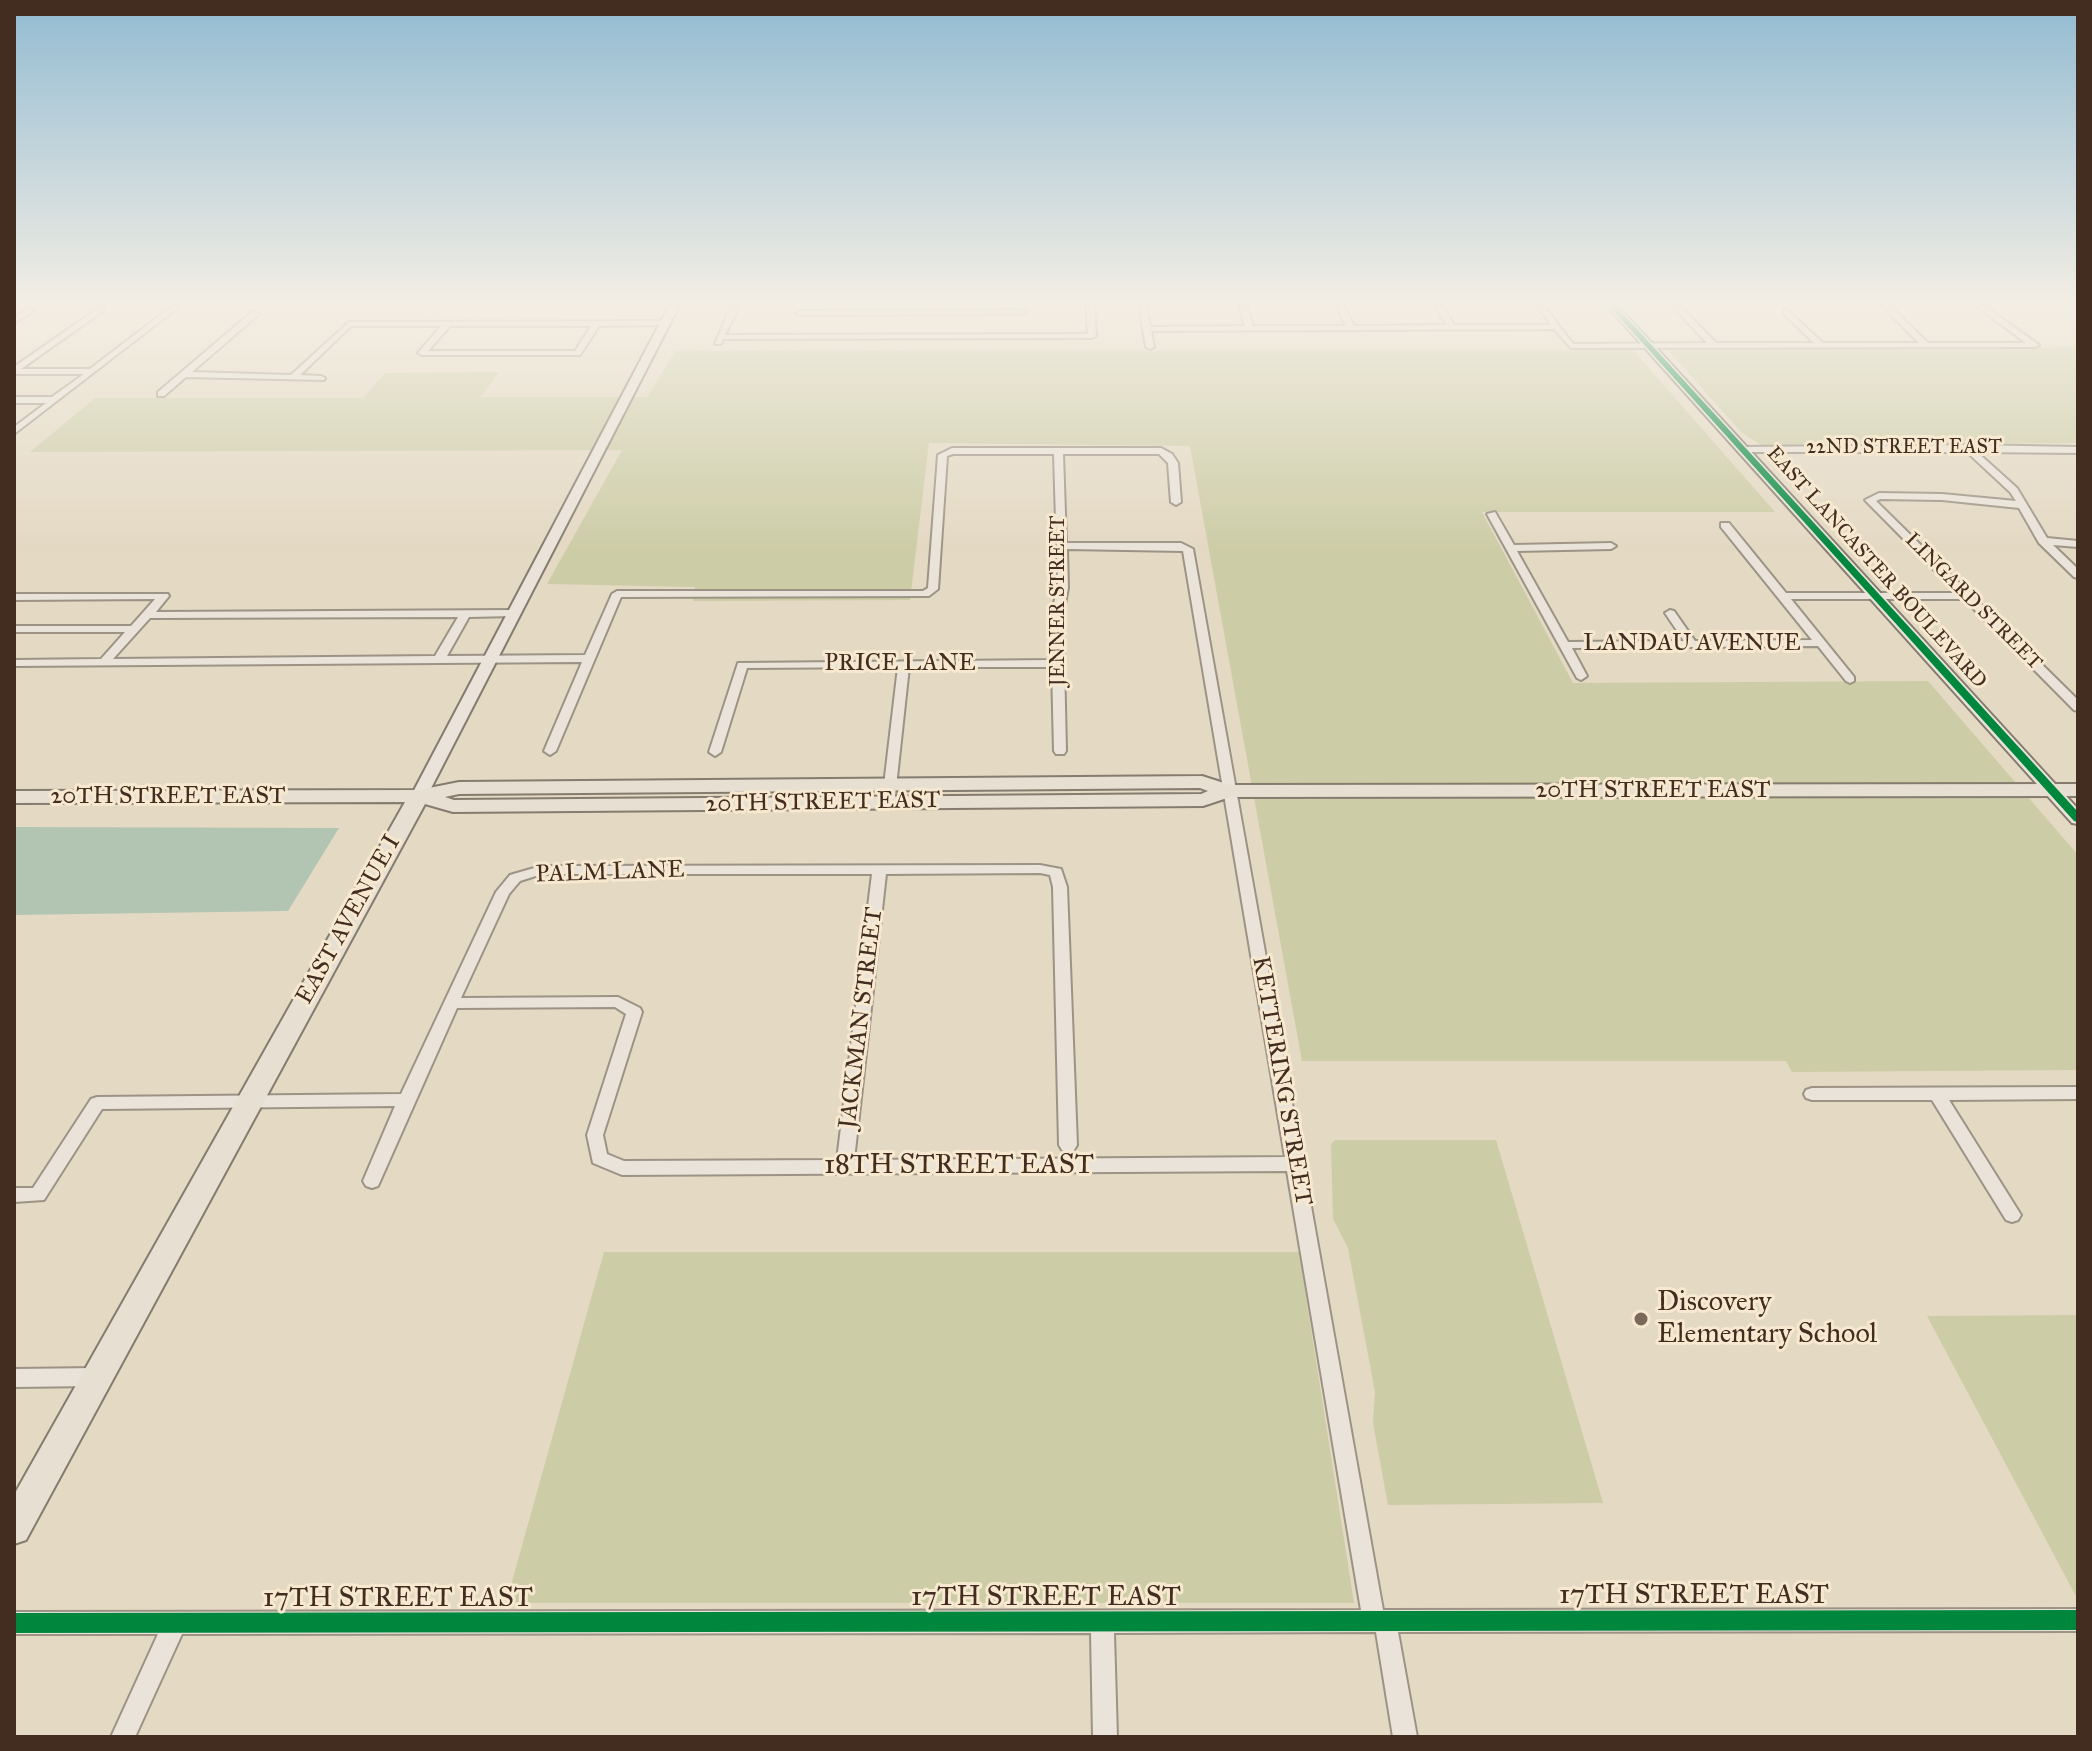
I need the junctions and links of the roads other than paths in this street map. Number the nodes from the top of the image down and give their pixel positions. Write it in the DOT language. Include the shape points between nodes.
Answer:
graph roads {
  1 [pos="70,388"];
  2 [pos="168,388"];
  3 [pos="632,388"];
  4 [pos="1686,388"];
  5 [pos="161,394"];
  6 [pos="14,400"];
  7 [pos="55,400"];
  8 [pos="14,431"];
  9 [pos="1967,448"];
  10 [pos="1741,449"];
  11 [pos="2073,449"];
  12 [pos="1058,451"];
  13 [pos="1176,502"];
  14 [pos="2023,505"];
  15 [pos="1492,514"];
  16 [pos="1725,525"];
  17 [pos="2043,541"];
  18 [pos="2078,544"];
  19 [pos="1061,546"];
  20 [pos="1611,546"];
  21 [pos="1510,548"];
  22 [pos="2078,575"];
  23 [pos="1873,595"];
  24 [pos="1782,596"];
  25 [pos="1967,596"];
  26 [pos="14,597"];
  27 [pos="466,613"];
  28 [pos="515,613"];
  29 [pos="1670,613"];
  30 [pos="147,615"];
  31 [pos="14,629"];
  32 [pos="134,629"];
  33 [pos="1691,643"];
  34 [pos="1820,643"];
  35 [pos="1564,645"];
  36 [pos="440,658"];
  37 [pos="490,658"];
  38 [pos="589,658"];
  39 [pos="14,663"];
  40 [pos="103,663"];
  41 [pos="904,663"];
  42 [pos="1058,663"];
  43 [pos="1581,676"];
  44 [pos="1850,679"];
  45 [pos="2078,707"];
  46 [pos="550,751"];
  47 [pos="1060,751"];
  48 [pos="715,752"];
  49 [pos="2051,790"];
  50 [pos="2078,790"];
  51 [pos="1228,791"];
  52 [pos="889,793"];
  53 [pos="419,796"];
  54 [pos="14,797"];
  55 [pos="2078,819"];
  56 [pos="879,870"];
  57 [pos="452,1003"];
  58 [pos="2078,1093"];
  59 [pos="1812,1094"];
  60 [pos="1937,1094"];
  61 [pos="406,1100"];
  62 [pos="248,1102"];
  63 [pos="1068,1145"];
  64 [pos="1297,1164"];
  65 [pos="845,1166"];
  66 [pos="372,1181"];
  67 [pos="14,1195"];
  68 [pos="2012,1215"];
  69 [pos="97,1377"];
  70 [pos="14,1378"];
  71 [pos="14,1528"];
  72 [pos="2078,1620"];
  73 [pos="1102,1621"];
  74 [pos="1379,1621"];
  75 [pos="14,1623"];
  76 [pos="175,1623"];
  77 [pos="123,1737"];
  78 [pos="1105,1737"];
  79 [pos="1405,1737"];
  1 -- 7 [label="street"];
  2 -- 5 [label="street"];
  3 -- 28 [label="main road, EAST AVENUE I"];
  4 -- 10 [label="main road, EAST LANCASTER BOULEVARD"];
  6 -- 7 [label="street"];
  7 -- 8 [label="street"];
  9 -- 10 [label="street, 22ND STREET EAST"];
  9 -- 11 [label="street, 22ND STREET EAST"];
  9 -- 14 [label="street" via="2005,480"];
  10 -- 23 [label="main road, EAST LANCASTER BOULEVARD"];
  12 -- 13 [label="street" via="1161,451 1173,463"];
  12 -- 19 [label="street, JENNER STREET"];
  12 -- 38 [label="street" via="943,455 933,589 925,594 617,594"];
  14 -- 17 [label="street"];
  14 -- 25 [label="street, LINGARD STREET" via="1942,497 1872,498 1871,503"];
  15 -- 21 [label="street"];
  16 -- 24 [label="street"];
  17 -- 18 [label="street"];
  17 -- 22 [label="street"];
  19 -- 42 [label="street, JENNER STREET"];
  19 -- 51 [label="street, KETTERING STREET" via="1188,549"];
  20 -- 21 [label="street"];
  21 -- 35 [label="street"];
  23 -- 24 [label="street"];
  23 -- 25 [label="street"];
  23 -- 49 [label="main road, EAST LANCASTER BOULEVARD"];
  24 -- 34 [label="street"];
  25 -- 45 [label="street, LINGARD STREET"];
  26 -- 30 [label="street" via="164,596"];
  27 -- 28 [label="street"];
  27 -- 30 [label="street"];
  27 -- 36 [label="street"];
  28 -- 37 [label="main road, EAST AVENUE I"];
  29 -- 33 [label="street"];
  30 -- 32 [label="street"];
  31 -- 32 [label="street"];
  32 -- 40 [label="street"];
  33 -- 34 [label="street, LANDAU AVENUE"];
  33 -- 35 [label="street, LANDAU AVENUE"];
  34 -- 44 [label="street"];
  35 -- 43 [label="street"];
  36 -- 37 [label="street"];
  36 -- 40 [label="street"];
  37 -- 38 [label="street"];
  37 -- 53 [label="main road, EAST AVENUE I"];
  38 -- 46 [label="street"];
  39 -- 40 [label="street"];
  41 -- 42 [label="street, PRICE LANE"];
  41 -- 48 [label="street, PRICE LANE" via="742,665"];
  41 -- 52 [label="street"];
  42 -- 47 [label="street, JENNER STREET"];
  49 -- 50 [label="main road, 20TH STREET EAST"];
  49 -- 51 [label="main road, 20TH STREET EAST"];
  49 -- 55 [label="main road, EAST LANCASTER BOULEVARD"];
  51 -- 52 [label="main road, 20TH STREET EAST" via="1203,800"];
  51 -- 64 [label="street, KETTERING STREET"];
  52 -- 53 [label="main road, 20TH STREET EAST" via="453,806"];
  53 -- 54 [label="main road, 20TH STREET EAST"];
  53 -- 62 [label="main road, EAST AVENUE I"];
  56 -- 57 [label="street, PALM LANE" via="541,870 515,878 503,892"];
  56 -- 63 [label="street, PALM LANE" via="1056,872"];
  56 -- 65 [label="street, JACKMAN STREET"];
  57 -- 61 [label="street, PALM LANE"];
  57 -- 65 [label="street, 18TH STREET EAST" via="618,1002 634,1012 595,1135 599,1158 622,1168"];
  58 -- 60 [label="street"];
  59 -- 60 [label="street"];
  60 -- 68 [label="street"];
  61 -- 62 [label="street"];
  61 -- 66 [label="street, PALM LANE"];
  62 -- 67 [label="street" via="97,1103 38,1195"];
  62 -- 69 [label="main road, EAST AVENUE I"];
  64 -- 65 [label="street, 18TH STREET EAST"];
  64 -- 74 [label="street, KETTERING STREET"];
  69 -- 70 [label="street"];
  69 -- 71 [label="main road, EAST AVENUE I"];
  72 -- 74 [label="street, 17TH STREET EAST"];
  73 -- 74 [label="street, 17TH STREET EAST"];
  73 -- 76 [label="street, 17TH STREET EAST"];
  73 -- 78 [label="street"];
  74 -- 79 [label="street, KETTERING STREET"];
  75 -- 76 [label="street, 17TH STREET EAST"];
  76 -- 77 [label="street"];
}
